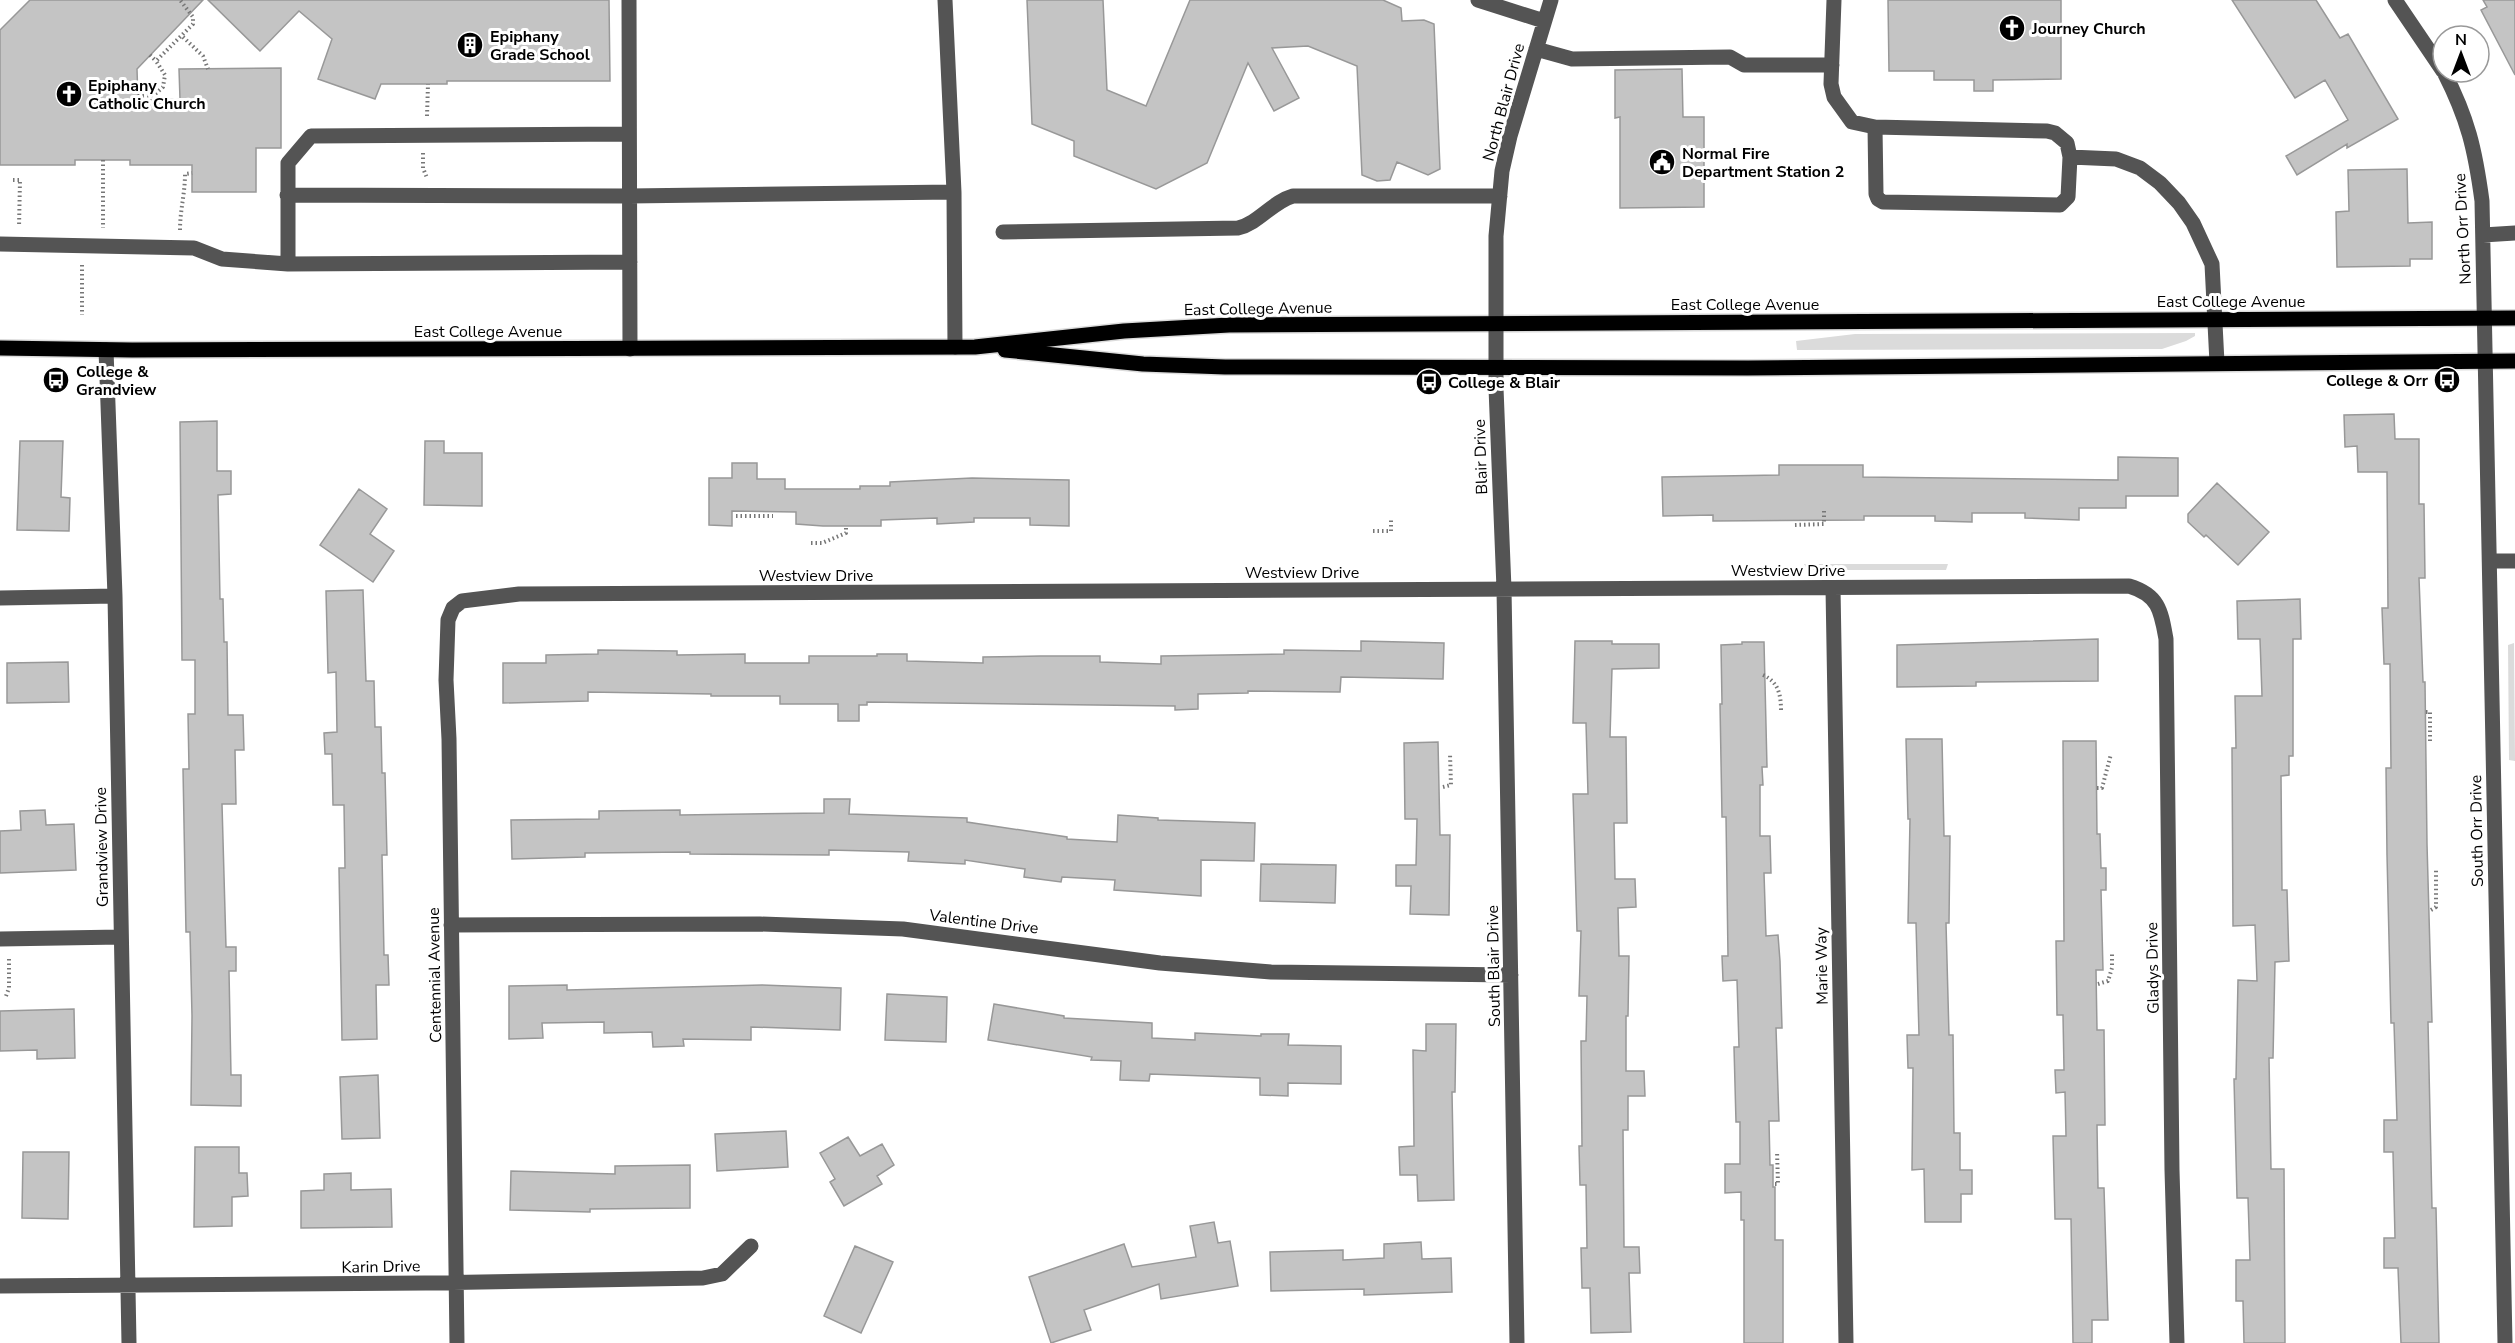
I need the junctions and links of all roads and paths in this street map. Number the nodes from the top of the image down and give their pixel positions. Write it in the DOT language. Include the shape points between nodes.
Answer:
graph roads {
  1 [pos="180,0"];
  2 [pos="629,0"];
  3 [pos="945,0"];
  4 [pos="1478,0"];
  5 [pos="1551,0"];
  6 [pos="1834,0"];
  7 [pos="2395,0"];
  8 [pos="1544,21"];
  9 [pos="183,37"];
  10 [pos="1536,49"];
  11 [pos="2431,54"];
  12 [pos="150,56"];
  13 [pos="156,61"];
  14 [pos="1832,65"];
  15 [pos="208,69"];
  16 [pos="2449,84"];
  17 [pos="138,96"];
  18 [pos="1875,127"];
  19 [pos="628,134"];
  20 [pos="2070,157"];
  21 [pos="103,160"];
  22 [pos="192,173"];
  23 [pos="13,180"];
  24 [pos="954,192"];
  25 [pos="629,196"];
  26 [pos="1500,196"];
  27 [pos="287,201"];
  28 [pos="1003,232"];
  29 [pos="2515,233"];
  30 [pos="2483,235"];
  31 [pos="0,244"];
  32 [pos="19,245"];
  33 [pos="81,246"];
  34 [pos="103,246"];
  35 [pos="180,248"];
  36 [pos="630,262"];
  37 [pos="288,264"];
  38 [pos="82,315"];
  39 [pos="2485,318"];
  40 [pos="2515,318"];
  41 [pos="2216,320"];
  42 [pos="1496,324"];
  43 [pos="955,347"];
  44 [pos="975,347"];
  45 [pos="0,348"];
  46 [pos="630,349"];
  47 [pos="106,350"];
  48 [pos="2486,361"];
  49 [pos="2515,361"];
  50 [pos="2217,363"];
  51 [pos="1496,367"];
  52 [pos="1824,508"];
  53 [pos="736,516"];
  54 [pos="773,516"];
  55 [pos="1391,520"];
  56 [pos="1795,525"];
  57 [pos="846,528"];
  58 [pos="1373,531"];
  59 [pos="811,543"];
  60 [pos="2490,561"];
  61 [pos="2515,561"];
  62 [pos="1833,588"];
  63 [pos="1504,589"];
  64 [pos="115,597"];
  65 [pos="2151,597"];
  66 [pos="0,598"];
  67 [pos="453,608"];
  68 [pos="1763,675"];
  69 [pos="1781,711"];
  70 [pos="2426,712"];
  71 [pos="2430,743"];
  72 [pos="1450,754"];
  73 [pos="2111,754"];
  74 [pos="1443,787"];
  75 [pos="2097,788"];
  76 [pos="2436,868"];
  77 [pos="2431,910"];
  78 [pos="451,925"];
  79 [pos="121,938"];
  80 [pos="4,939"];
  81 [pos="2112,953"];
  82 [pos="1511,975"];
  83 [pos="2098,984"];
  84 [pos="6,996"];
  85 [pos="1777,1151"];
  86 [pos="1775,1184"];
  87 [pos="751,1246"];
  88 [pos="456,1283"];
  89 [pos="0,1286"];
  90 [pos="128,1287"];
  91 [pos="129,1343"];
  92 [pos="457,1343"];
  93 [pos="1517,1343"];
  94 [pos="1846,1343"];
  95 [pos="2177,1343"];
  96 [pos="2505,1343"];
  1 -- 9 [label="path" via="193,17 193,24"];
  2 -- 19 [label="street"];
  3 -- 24 [label="street"];
  4 -- 8 [label="street"];
  5 -- 8 [label="street, North Blair Drive"];
  6 -- 14 [label="street"];
  7 -- 11 [label="street, North Orr Drive"];
  8 -- 10 [label="street, North Blair Drive"];
  9 -- 13 [label="path"];
  9 -- 15 [label="path" via="203,56"];
  10 -- 14 [label="street" via="1572,59 1730,57 1744,65"];
  10 -- 26 [label="street, North Blair Drive" via="1510,136"];
  12 -- 13 [label="path"];
  13 -- 17 [label="path" via="165,75 163,87 154,95"];
  14 -- 18 [label="street" via="1834,97 1840,108 1852,122"];
  16 -- 30 [label="street, North Orr Drive" via="2474,147"];
  18 -- 20 [label="street" via="2047,131 2067,143"];
  18 -- 20 [label="street" via="1876,194 1883,202 2060,205 2068,197"];
  19 -- 25 [label="street"];
  19 -- 27 [label="street" via="311,136 288,163"];
  20 -- 41 [label="street" via="2116,159 2140,168 2179,203 2212,264"];
  21 -- 34 [label="path"];
  22 -- 35 [label="path" via="185,174"];
  23 -- 32 [label="path" via="20,180"];
  24 -- 25 [label="street"];
  24 -- 43 [label="street"];
  25 -- 27 [label="street"];
  25 -- 36 [label="street"];
  26 -- 28 [label="street" via="1293,196 1238,228"];
  26 -- 42 [label="street, North Blair Drive"];
  27 -- 37 [label="street"];
  29 -- 30 [label="street"];
  30 -- 39 [label="street, North Orr Drive"];
  31 -- 32 [label="street"];
  32 -- 33 [label="street"];
  33 -- 34 [label="street"];
  33 -- 38 [label="path"];
  34 -- 35 [label="street"];
  35 -- 37 [label="street" via="222,259"];
  36 -- 37 [label="street"];
  36 -- 46 [label="street"];
  39 -- 40 [label="main road, East College Avenue"];
  39 -- 41 [label="main road, East College Avenue"];
  39 -- 48 [label="street, South Orr Drive"];
  41 -- 42 [label="main road, East College Avenue"];
  41 -- 50 [label="street"];
  42 -- 44 [label="main road, East College Avenue" via="1229,325 1124,331"];
  42 -- 51 [label="street, Blair Drive"];
  43 -- 44 [label="main road, East College Avenue"];
  43 -- 46 [label="main road, East College Avenue"];
  44 -- 51 [label="main road, East College Avenue" via="1166,365"];
  45 -- 47 [label="main road, East College Avenue"];
  46 -- 47 [label="main road, East College Avenue"];
  47 -- 64 [label="street, Grandview Drive"];
  48 -- 49 [label="main road, East College Avenue"];
  48 -- 50 [label="main road, East College Avenue"];
  48 -- 60 [label="street, South Orr Drive"];
  50 -- 51 [label="main road, East College Avenue"];
  51 -- 63 [label="street, Blair Drive"];
  52 -- 56 [label="path" via="1824,524"];
  53 -- 54 [label="path"];
  55 -- 58 [label="path" via="1391,531"];
  57 -- 59 [label="path" via="846,533 822,543"];
  60 -- 61 [label="street"];
  60 -- 96 [label="street, South Orr Drive"];
  62 -- 63 [label="street, Westview Drive"];
  62 -- 65 [label="street, Westview Drive" via="2129,586"];
  62 -- 94 [label="street, Marie Way"];
  63 -- 67 [label="street, Westview Drive" via="519,594 462,601"];
  63 -- 82 [label="street, South Blair Drive"];
  64 -- 66 [label="street"];
  64 -- 79 [label="street, Grandview Drive"];
  65 -- 95 [label="street, Gladys Drive" via="2162,617 2166,639"];
  67 -- 78 [label="street, Centennial Avenue" via="448,620 446,680"];
  68 -- 69 [label="path" via="1778,687"];
  70 -- 71 [label="path" via="2430,712"];
  72 -- 74 [label="path" via="1451,785"];
  73 -- 75 [label="path" via="2102,788"];
  76 -- 77 [label="path" via="2436,907"];
  78 -- 82 [label="street, Valentine Drive" via="760,924 903,929 1160,963 1271,972"];
  78 -- 88 [label="street, Centennial Avenue"];
  79 -- 80 [label="street"];
  79 -- 90 [label="street, Grandview Drive"];
  80 -- 84 [label="path" via="9,988"];
  81 -- 83 [label="path" via="2111,975 2108,981"];
  82 -- 93 [label="street, South Blair Drive"];
  85 -- 86 [label="path"];
  87 -- 88 [label="street, Karin Drive" via="722,1274 702,1278"];
  88 -- 90 [label="street, Karin Drive"];
  88 -- 92 [label="street, Centennial Avenue"];
  89 -- 90 [label="street, Karin Drive"];
  90 -- 91 [label="street, Grandview Drive"];
}
